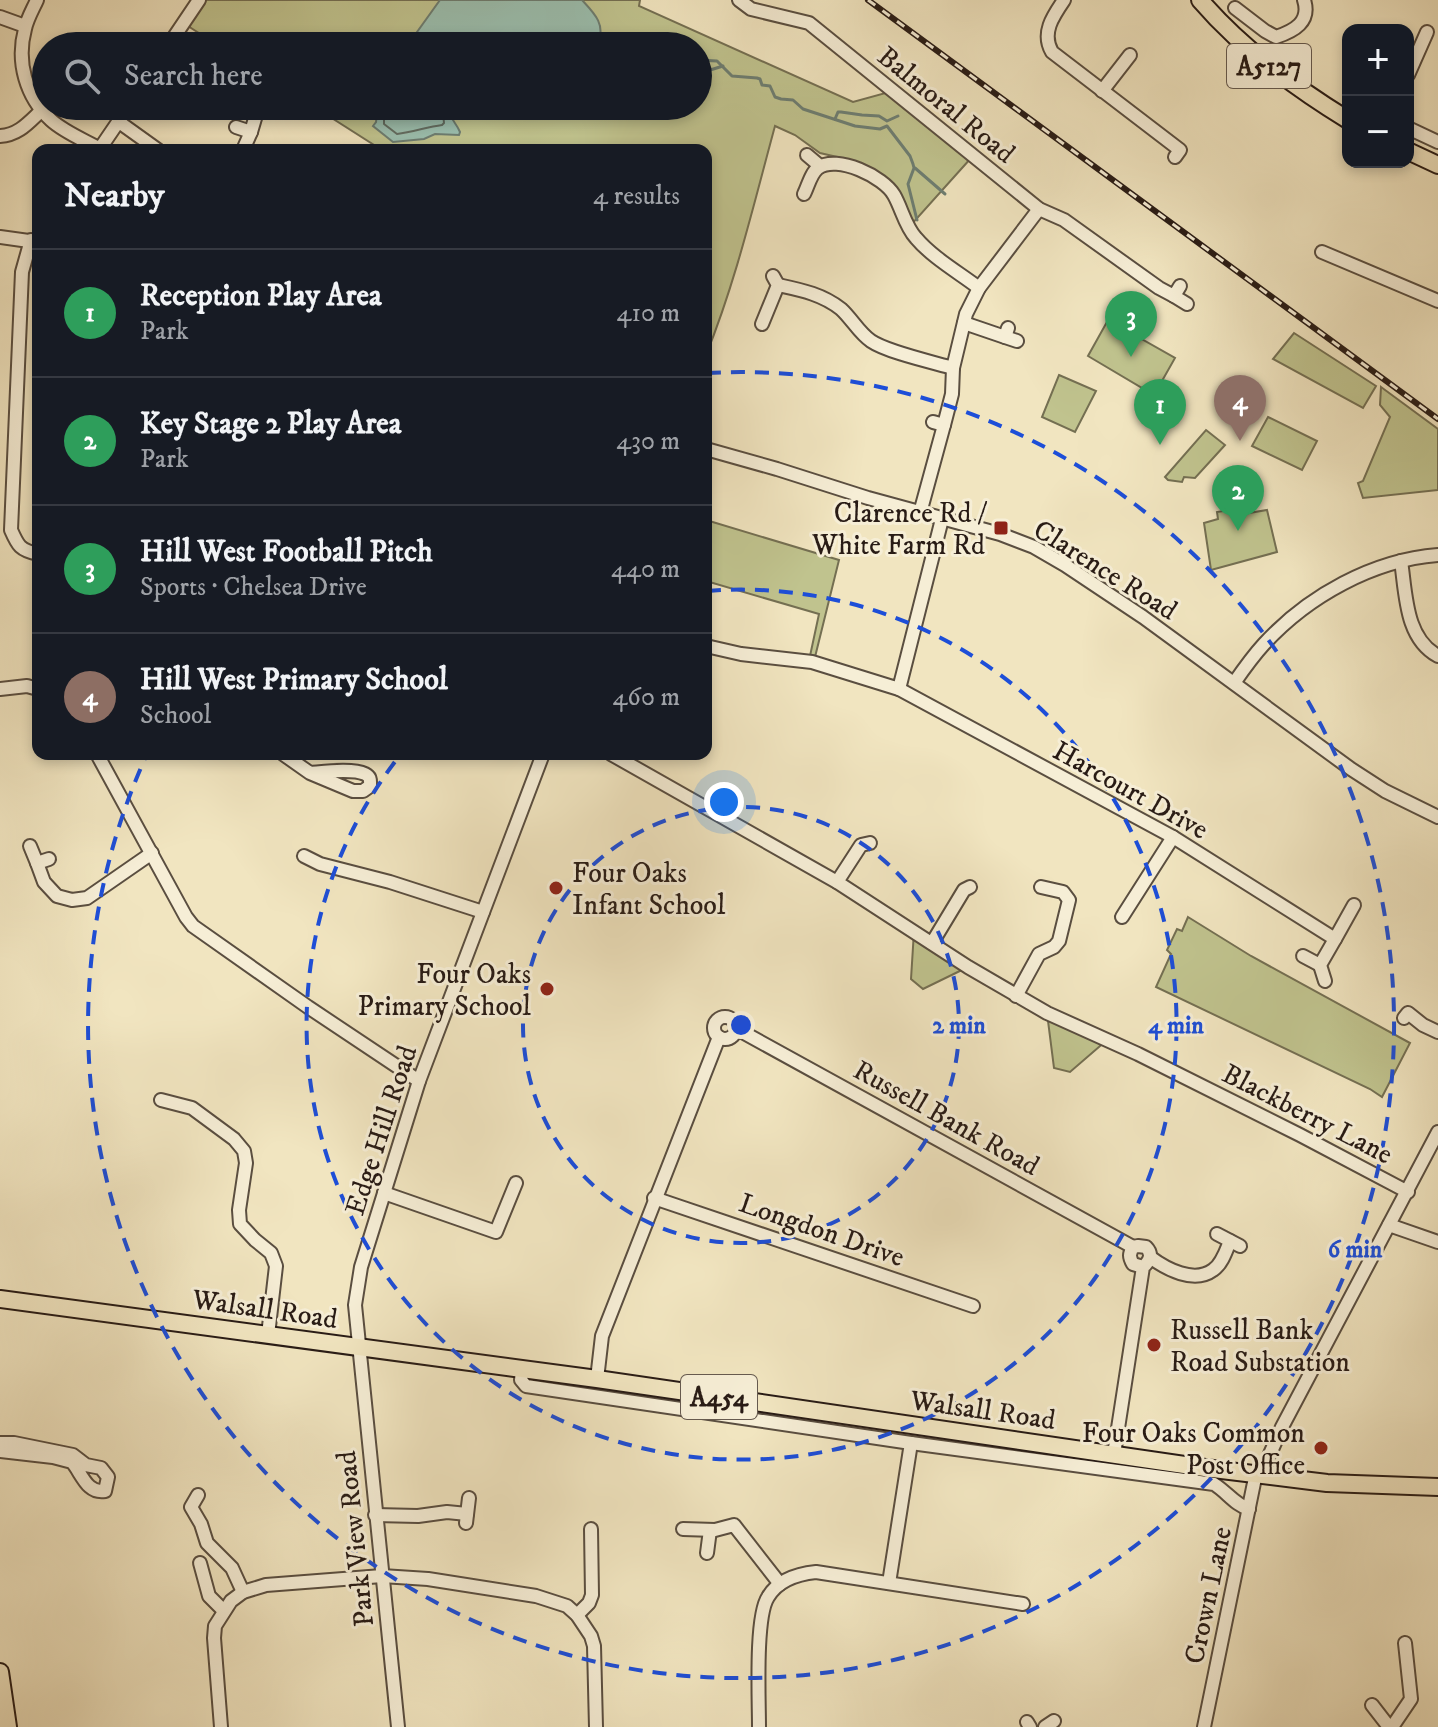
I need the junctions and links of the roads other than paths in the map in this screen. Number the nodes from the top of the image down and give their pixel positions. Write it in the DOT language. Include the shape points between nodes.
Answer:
graph roads {
  1 [pos="37,0"];
  2 [pos="199,0"];
  3 [pos="739,0"];
  4 [pos="1064,0"];
  5 [pos="1200,0"];
  6 [pos="1304,0"];
  7 [pos="1235,8"];
  8 [pos="0,17"];
  9 [pos="25,26"];
  10 [pos="1265,31"];
  11 [pos="177,32"];
  12 [pos="1427,32"];
  13 [pos="1254,53"];
  14 [pos="1130,55"];
  15 [pos="1414,61"];
  16 [pos="1102,91"];
  17 [pos="32,95"];
  18 [pos="1342,116"];
  19 [pos="32,120"];
  20 [pos="51,120"];
  21 [pos="255,120"];
  22 [pos="119,122"];
  23 [pos="236,127"];
  24 [pos="1414,131"];
  25 [pos="251,132"];
  26 [pos="0,136"];
  27 [pos="1438,142"];
  28 [pos="89,144"];
  29 [pos="103,144"];
  30 [pos="150,144"];
  31 [pos="246,144"];
  32 [pos="1181,149"];
  33 [pos="1414,153"];
  34 [pos="807,155"];
  35 [pos="1438,165"];
  36 [pos="820,166"];
  37 [pos="804,194"];
  38 [pos="1039,209"];
  39 [pos="0,237"];
  40 [pos="32,241"];
  41 [pos="32,251"];
  42 [pos="1322,252"];
  43 [pos="979,288"];
  44 [pos="1438,301"];
  45 [pos="1187,304"];
  46 [pos="964,323"];
  47 [pos="762,324"];
  48 [pos="1010,335"];
  49 [pos="953,368"];
  50 [pos="712,451"];
  51 [pos="920,513"];
  52 [pos="942,519"];
  53 [pos="32,552"];
  54 [pos="1438,555"];
  55 [pos="1401,561"];
  56 [pos="712,647"];
  57 [pos="1438,656"];
  58 [pos="1234,683"];
  59 [pos="32,687"];
  60 [pos="0,689"];
  61 [pos="899,689"];
  62 [pos="100,760"];
  63 [pos="292,760"];
  64 [pos="541,760"];
  65 [pos="622,760"];
  66 [pos="310,773"];
  67 [pos="1438,817"];
  68 [pos="1173,837"];
  69 [pos="870,843"];
  70 [pos="30,846"];
  71 [pos="152,853"];
  72 [pos="304,856"];
  73 [pos="837,882"];
  74 [pos="970,887"];
  75 [pos="1041,887"];
  76 [pos="1354,905"];
  77 [pos="483,912"];
  78 [pos="1122,917"];
  79 [pos="1335,939"];
  80 [pos="932,943"];
  81 [pos="1303,956"];
  82 [pos="1320,965"];
  83 [pos="1325,981"];
  84 [pos="1016,996"];
  85 [pos="1408,1012"];
  86 [pos="737,1029"];
  87 [pos="1438,1032"];
  88 [pos="719,1037"];
  89 [pos="419,1081"];
  90 [pos="161,1100"];
  91 [pos="1438,1132"];
  92 [pos="516,1183"];
  93 [pos="1408,1192"];
  94 [pos="384,1193"];
  95 [pos="654,1198"];
  96 [pos="1389,1225"];
  97 [pos="1217,1234"];
  98 [pos="1438,1242"];
  99 [pos="1147,1262"];
  100 [pos="0,1299"];
  101 [pos="973,1306"];
  102 [pos="268,1335"];
  103 [pos="360,1347"];
  104 [pos="522,1370"];
  105 [pos="597,1379"];
  106 [pos="0,1443"];
  107 [pos="911,1443"];
  108 [pos="0,1451"];
  109 [pos="1114,1454"];
  110 [pos="1258,1474"];
  111 [pos="1438,1487"];
  112 [pos="198,1495"];
  113 [pos="469,1498"];
  114 [pos="1249,1509"];
  115 [pos="375,1515"];
  116 [pos="591,1529"];
  117 [pos="683,1529"];
  118 [pos="710,1530"];
  119 [pos="707,1553"];
  120 [pos="200,1563"];
  121 [pos="382,1576"];
  122 [pos="889,1583"];
  123 [pos="780,1584"];
  124 [pos="243,1592"];
  125 [pos="1023,1604"];
  126 [pos="224,1611"];
  127 [pos="577,1615"];
  128 [pos="1405,1643"];
  129 [pos="0,1672"];
  130 [pos="1372,1705"];
  131 [pos="8,1727"];
  132 [pos="221,1727"];
  133 [pos="398,1727"];
  134 [pos="596,1727"];
  135 [pos="759,1727"];
  136 [pos="1204,1727"];
  137 [pos="1391,1727"];
  1 -- 9 [label="street"];
  2 -- 11 [label="street"];
  3 -- 38 [label="street, Balmoral Road" via="751,9 809,23"];
  4 -- 16 [label="street" via="1049,24 1048,45"];
  5 -- 13 [label="main road, A5127"];
  6 -- 10 [label="street" via="1303,21 1293,32 1276,37"];
  7 -- 10 [label="street"];
  8 -- 9 [label="street"];
  9 -- 17 [label="street" via="21,58"];
  10 -- 13 [label="street"];
  12 -- 15 [label="street"];
  13 -- 18 [label="main road, A5127"];
  14 -- 16 [label="street"];
  16 -- 32 [label="street"];
  19 -- 26 [label="street" via="20,131"];
  20 -- 28 [label="street"];
  21 -- 25 [label="street"];
  22 -- 29 [label="street"];
  22 -- 30 [label="street"];
  23 -- 25 [label="street"];
  24 -- 27 [label="street"];
  25 -- 31 [label="street"];
  33 -- 35 [label="main road"];
  34 -- 36 [label="street"];
  36 -- 37 [label="street"];
  36 -- 43 [label="street" via="842,163 868,173 893,192 912,234"];
  38 -- 43 [label="street"];
  38 -- 45 [label="street, Balmoral Road" via="1064,220 1159,288 1177,291"];
  39 -- 40 [label="street"];
  41 -- 53 [label="street" via="22,272 11,530 18,545"];
  42 -- 44 [label="street"];
  43 -- 46 [label="street"];
  46 -- 48 [label="street"];
  46 -- 49 [label="street"];
  47 -- 49 [label="street" via="775,281 829,301 881,346"];
  49 -- 51 [label="street" via="952,394 938,423"];
  50 -- 51 [label="street, Clarence Road"];
  51 -- 52 [label="street, Clarence Road"];
  52 -- 58 [label="street, Clarence Road" via="1034,547"];
  52 -- 61 [label="street"];
  54 -- 55 [label="street"];
  55 -- 57 [label="street" via="1416,636"];
  55 -- 58 [label="street" via="1357,577 1303,608 1263,644"];
  56 -- 61 [label="street, Harcourt Drive" via="812,662"];
  58 -- 67 [label="street, Clarence Road" via="1385,791"];
  59 -- 60 [label="street"];
  61 -- 68 [label="street, Harcourt Drive"];
  62 -- 71 [label="street"];
  63 -- 66 [label="street"];
  64 -- 77 [label="street, Edge Hill Road"];
  65 -- 73 [label="street, Blackberry Lane"];
  68 -- 78 [label="street"];
  68 -- 79 [label="street, Harcourt Drive"];
  69 -- 73 [label="street" via="861,845"];
  70 -- 71 [label="street" via="43,861 44,882 57,896 72,900 87,898"];
  71 -- 89 [label="street" via="193,926"];
  72 -- 77 [label="street"];
  73 -- 80 [label="street, Blackberry Lane"];
  74 -- 80 [label="street"];
  75 -- 84 [label="street" via="1063,892 1069,900 1059,941 1039,954"];
  76 -- 79 [label="street"];
  77 -- 89 [label="street, Edge Hill Road"];
  79 -- 82 [label="street"];
  80 -- 84 [label="street, Blackberry Lane"];
  81 -- 82 [label="street"];
  82 -- 83 [label="street"];
  84 -- 93 [label="street, Blackberry Lane"];
  85 -- 87 [label="street"];
  86 -- 88 [label="street" via="729,1038"];
  86 -- 88 [label="street" via="732,1017 719,1018 714,1028"];
  86 -- 99 [label="street, Russell Bank Road" via="1133,1247 1133,1264"];
  88 -- 95 [label="street"];
  89 -- 94 [label="street, Edge Hill Road"];
  90 -- 102 [label="street" via="192,1108 244,1151 240,1224 271,1253 276,1266"];
  91 -- 93 [label="street, Crown Lane"];
  92 -- 94 [label="street" via="496,1232"];
  93 -- 96 [label="street, Crown Lane"];
  94 -- 103 [label="street, Edge Hill Road" via="357,1286"];
  95 -- 101 [label="street, Longdon Drive"];
  95 -- 105 [label="street" via="602,1336"];
  96 -- 98 [label="street"];
  96 -- 110 [label="street, Crown Lane"];
  97 -- 99 [label="street" via="1235,1244 1216,1273 1181,1273"];
  99 -- 109 [label="street"];
  100 -- 102 [label="main road, Walsall Road / A454"];
  102 -- 103 [label="main road, Walsall Road / A454"];
  103 -- 104 [label="main road, Walsall Road / A454"];
  103 -- 115 [label="street, Park View Road"];
  104 -- 105 [label="main road, Walsall Road / A454"];
  104 -- 107 [label="street, Walsall Road" via="526,1386"];
  105 -- 109 [label="main road, Walsall Road / A454"];
  106 -- 108 [label="street" via="73,1455 84,1470 53,1457"];
  107 -- 114 [label="street, Walsall Road" via="1214,1484"];
  107 -- 122 [label="street"];
  109 -- 110 [label="main road, Walsall Road / A454"];
  110 -- 111 [label="main road, Walsall Road / A454" via="1327,1483"];
  110 -- 114 [label="street, Crown Lane"];
  112 -- 124 [label="street" via="185,1504 201,1524 207,1543 232,1568"];
  113 -- 115 [label="street" via="467,1518 447,1512"];
  114 -- 136 [label="street, Crown Lane"];
  115 -- 121 [label="street, Park View Road"];
  116 -- 127 [label="street" via="592,1595"];
  117 -- 118 [label="street"];
  118 -- 119 [label="street"];
  118 -- 123 [label="street" via="739,1523"];
  120 -- 126 [label="street" via="209,1596"];
  121 -- 124 [label="street" via="266,1585"];
  121 -- 127 [label="street" via="515,1591 557,1601"];
  121 -- 133 [label="street, Park View Road"];
  122 -- 123 [label="street" via="816,1572"];
  122 -- 125 [label="street"];
  123 -- 135 [label="street" via="767,1597 761,1617"];
  124 -- 126 [label="street"];
  126 -- 132 [label="street" via="214,1638"];
  127 -- 134 [label="street" via="594,1646"];
  128 -- 137 [label="street" via="1411,1699"];
  129 -- 131 [label="main road"];
  130 -- 137 [label="street"];
}
